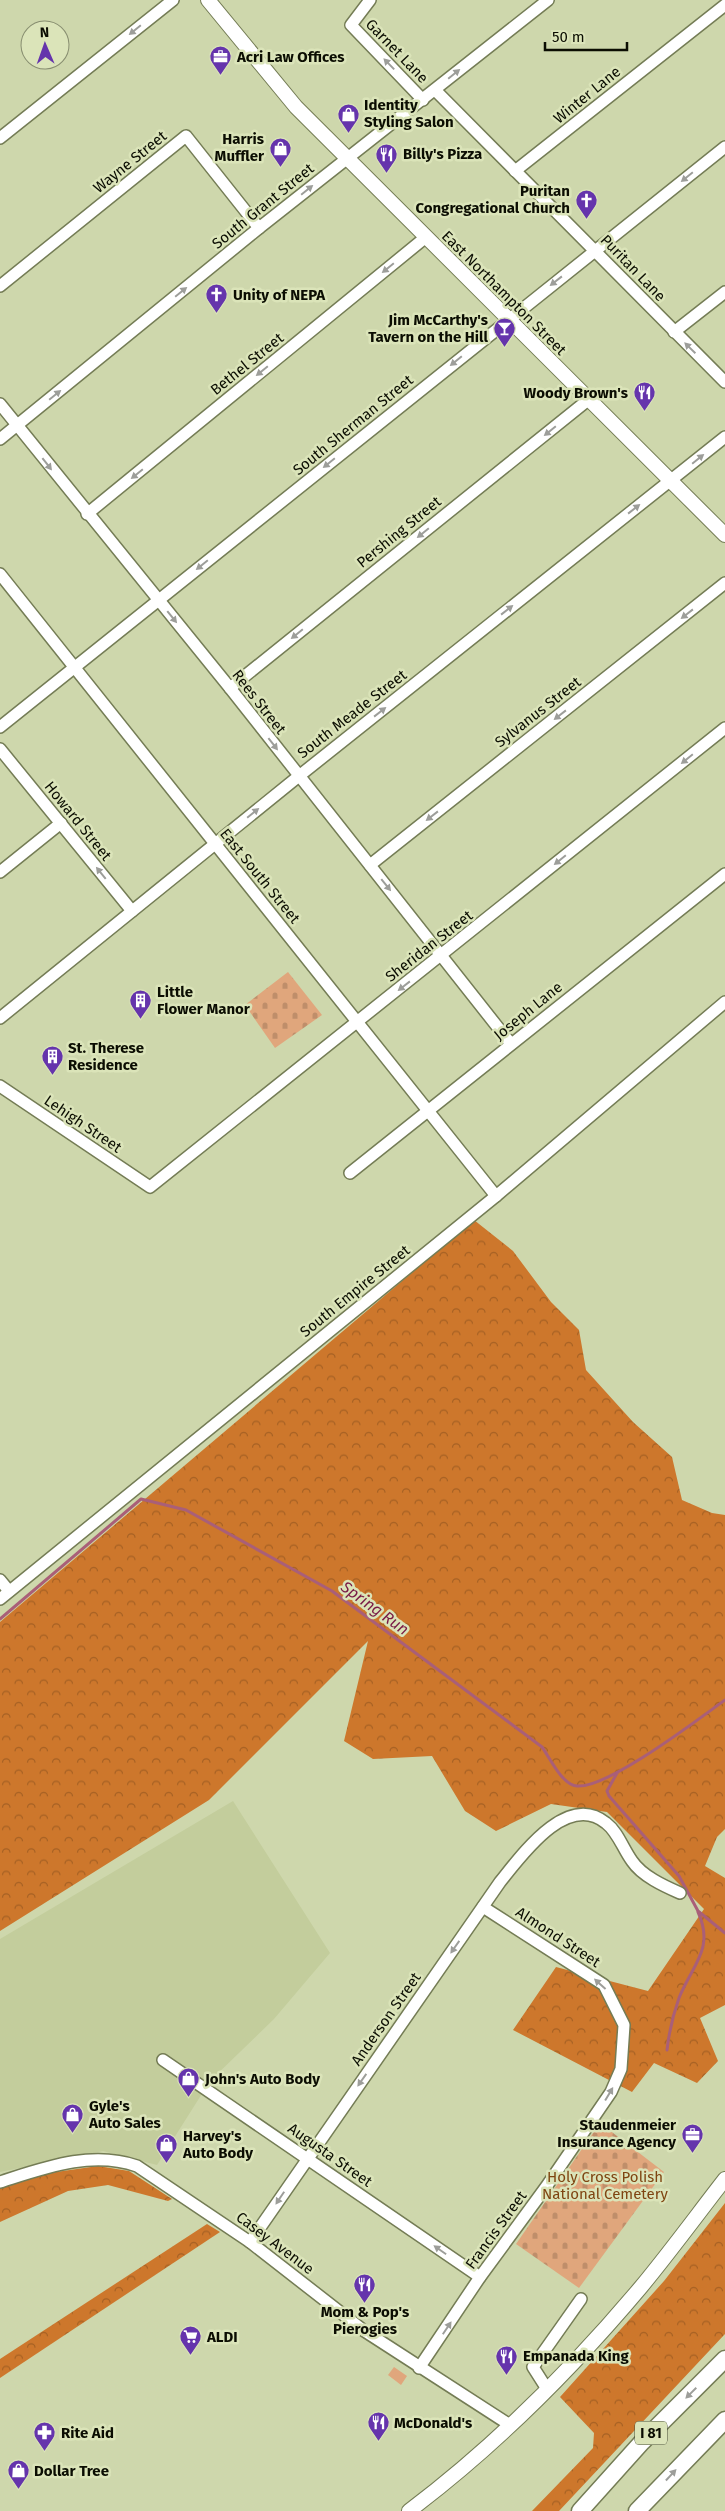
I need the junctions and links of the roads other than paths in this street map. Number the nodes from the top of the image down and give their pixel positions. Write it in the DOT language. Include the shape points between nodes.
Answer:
graph roads {
  1 [pos="173,0"];
  2 [pos="208,0"];
  3 [pos="370,0"];
  4 [pos="548,0"];
  5 [pos="725,5"];
  6 [pos="435,90"];
  7 [pos="423,100"];
  8 [pos="0,138"];
  9 [pos="725,147"];
  10 [pos="347,158"];
  11 [pos="516,172"];
  12 [pos="259,228"];
  13 [pos="426,237"];
  14 [pos="595,251"];
  15 [pos="0,286"];
  16 [pos="725,292"];
  17 [pos="507,320"];
  18 [pos="674,332"];
  19 [pos="725,382"];
  20 [pos="588,400"];
  21 [pos="0,404"];
  22 [pos="17,426"];
  23 [pos="725,437"];
  24 [pos="0,439"];
  25 [pos="670,481"];
  26 [pos="87,514"];
  27 [pos="725,536"];
  28 [pos="0,574"];
  29 [pos="725,583"];
  30 [pos="158,601"];
  31 [pos="74,668"];
  32 [pos="230,688"];
  33 [pos="0,727"];
  34 [pos="725,728"];
  35 [pos="0,749"];
  36 [pos="299,776"];
  37 [pos="61,823"];
  38 [pos="215,844"];
  39 [pos="370,865"];
  40 [pos="0,872"];
  41 [pos="725,874"];
  42 [pos="132,912"];
  43 [pos="442,956"];
  44 [pos="725,1002"];
  45 [pos="0,1018"];
  46 [pos="357,1022"];
  47 [pos="511,1044"];
  48 [pos="0,1086"];
  49 [pos="427,1112"];
  50 [pos="350,1173"];
  51 [pos="150,1187"];
  52 [pos="496,1196"];
  53 [pos="0,1580"];
  54 [pos="5,1595"];
  55 [pos="680,1893"];
  56 [pos="483,1907"];
  57 [pos="624,2025"];
  58 [pos="163,2060"];
  59 [pos="307,2157"];
  60 [pos="725,2179"];
  61 [pos="0,2182"];
  62 [pos="250,2242"];
  63 [pos="480,2277"];
  64 [pos="582,2300"];
  65 [pos="725,2359"];
  66 [pos="420,2368"];
  67 [pos="547,2389"];
  68 [pos="725,2420"];
  69 [pos="510,2424"];
  70 [pos="409,2511"];
  71 [pos="580,2511"];
  72 [pos="637,2511"];
  1 -- 8 [label="street, one-way"];
  2 -- 10 [label="main road, East Northampton Street" via="296,107"];
  7 -- 3 [label="street, Garnet Lane, one-way" via="351,25"];
  6 -- 4 [label="street, South Grant Street, one-way"];
  5 -- 11 [label="street, Winter Lane"];
  6 -- 7 [label="street, South Grant Street"];
  6 -- 11 [label="street, Puritan Lane"];
  7 -- 10 [label="street, South Grant Street"];
  9 -- 14 [label="street, South Sherman Street, one-way"];
  12 -- 10 [label="street, South Grant Street, one-way"];
  10 -- 13 [label="main road, East Northampton Street"];
  11 -- 14 [label="street, Puritan Lane"];
  12 -- 15 [label="street, Wayne Street" via="186,136"];
  22 -- 12 [label="street, South Grant Street, one-way"];
  13 -- 17 [label="main road, East Northampton Street"];
  13 -- 26 [label="street, Bethel Street, one-way"];
  14 -- 17 [label="street, South Sherman Street, one-way"];
  14 -- 18 [label="street, Puritan Lane"];
  16 -- 18 [label="street"];
  17 -- 20 [label="main road, East Northampton Street"];
  17 -- 30 [label="street, South Sherman Street, one-way"];
  19 -- 18 [label="street, Puritan Lane, one-way"];
  20 -- 25 [label="main road, East Northampton Street"];
  20 -- 32 [label="street, Pershing Street, one-way"];
  21 -- 22 [label="street, Rees Street"];
  22 -- 24 [label="street, South Grant Street"];
  22 -- 26 [label="street, Rees Street, one-way"];
  25 -- 23 [label="street, South Meade Street, one-way"];
  25 -- 27 [label="main road, East Northampton Street"];
  36 -- 25 [label="street, South Meade Street, one-way"];
  26 -- 30 [label="street, Rees Street"];
  28 -- 31 [label="street, East South Street"];
  29 -- 39 [label="street, Sylvanus Street, one-way"];
  30 -- 31 [label="street, South Sherman Street"];
  30 -- 32 [label="street, Rees Street, one-way"];
  31 -- 33 [label="street, South Sherman Street"];
  31 -- 38 [label="street, East South Street"];
  32 -- 36 [label="street, Rees Street, one-way"];
  34 -- 43 [label="street, Sheridan Street, one-way"];
  35 -- 37 [label="street, Howard Street"];
  38 -- 36 [label="street, South Meade Street, one-way"];
  36 -- 39 [label="street, Rees Street"];
  37 -- 40 [label="street"];
  42 -- 37 [label="street, Howard Street, one-way"];
  38 -- 42 [label="street, South Meade Street"];
  38 -- 46 [label="street, East South Street"];
  39 -- 43 [label="street, Rees Street, one-way"];
  41 -- 47 [label="street, Joseph Lane"];
  42 -- 45 [label="street, South Meade Street"];
  43 -- 46 [label="street, Sheridan Street, one-way"];
  43 -- 47 [label="street, Rees Street"];
  44 -- 52 [label="street, South Empire Street"];
  46 -- 49 [label="street, East South Street"];
  46 -- 51 [label="street, Sheridan Street"];
  47 -- 49 [label="street, Joseph Lane"];
  48 -- 51 [label="street, Lehigh Street"];
  49 -- 50 [label="street, Joseph Lane"];
  49 -- 52 [label="street, East South Street"];
  52 -- 54 [label="street, South Empire Street"];
  53 -- 54 [label="street"];
  55 -- 56 [label="street, Anderson Street" via="633,1864 608,1824 597,1817 576,1815 556,1823 535,1840"];
  57 -- 56 [label="street, Almond Street, one-way" via="604,1984"];
  56 -- 59 [label="street, Anderson Street, one-way"];
  63 -- 57 [label="street, Francis Street, one-way" via="611,2092 621,2069"];
  58 -- 59 [label="street, Augusta Street"];
  59 -- 62 [label="street, Anderson Street, one-way"];
  63 -- 59 [label="street, Augusta Street, one-way"];
  60 -- 67 [label="main road" via="641,2287"];
  61 -- 62 [label="street, Casey Avenue" via="83,2160 120,2160 137,2166"];
  62 -- 66 [label="street, Casey Avenue" via="363,2330"];
  66 -- 63 [label="street, Francis Street, one-way"];
  64 -- 67 [label="street" via="533,2367"];
  65 -- 71 [label="highway, I 81, one-way" via="642,2442"];
  66 -- 69 [label="street, Casey Avenue"];
  67 -- 69 [label="main road"];
  72 -- 68 [label="highway, one-way"];
  69 -- 70 [label="main road"];
}
